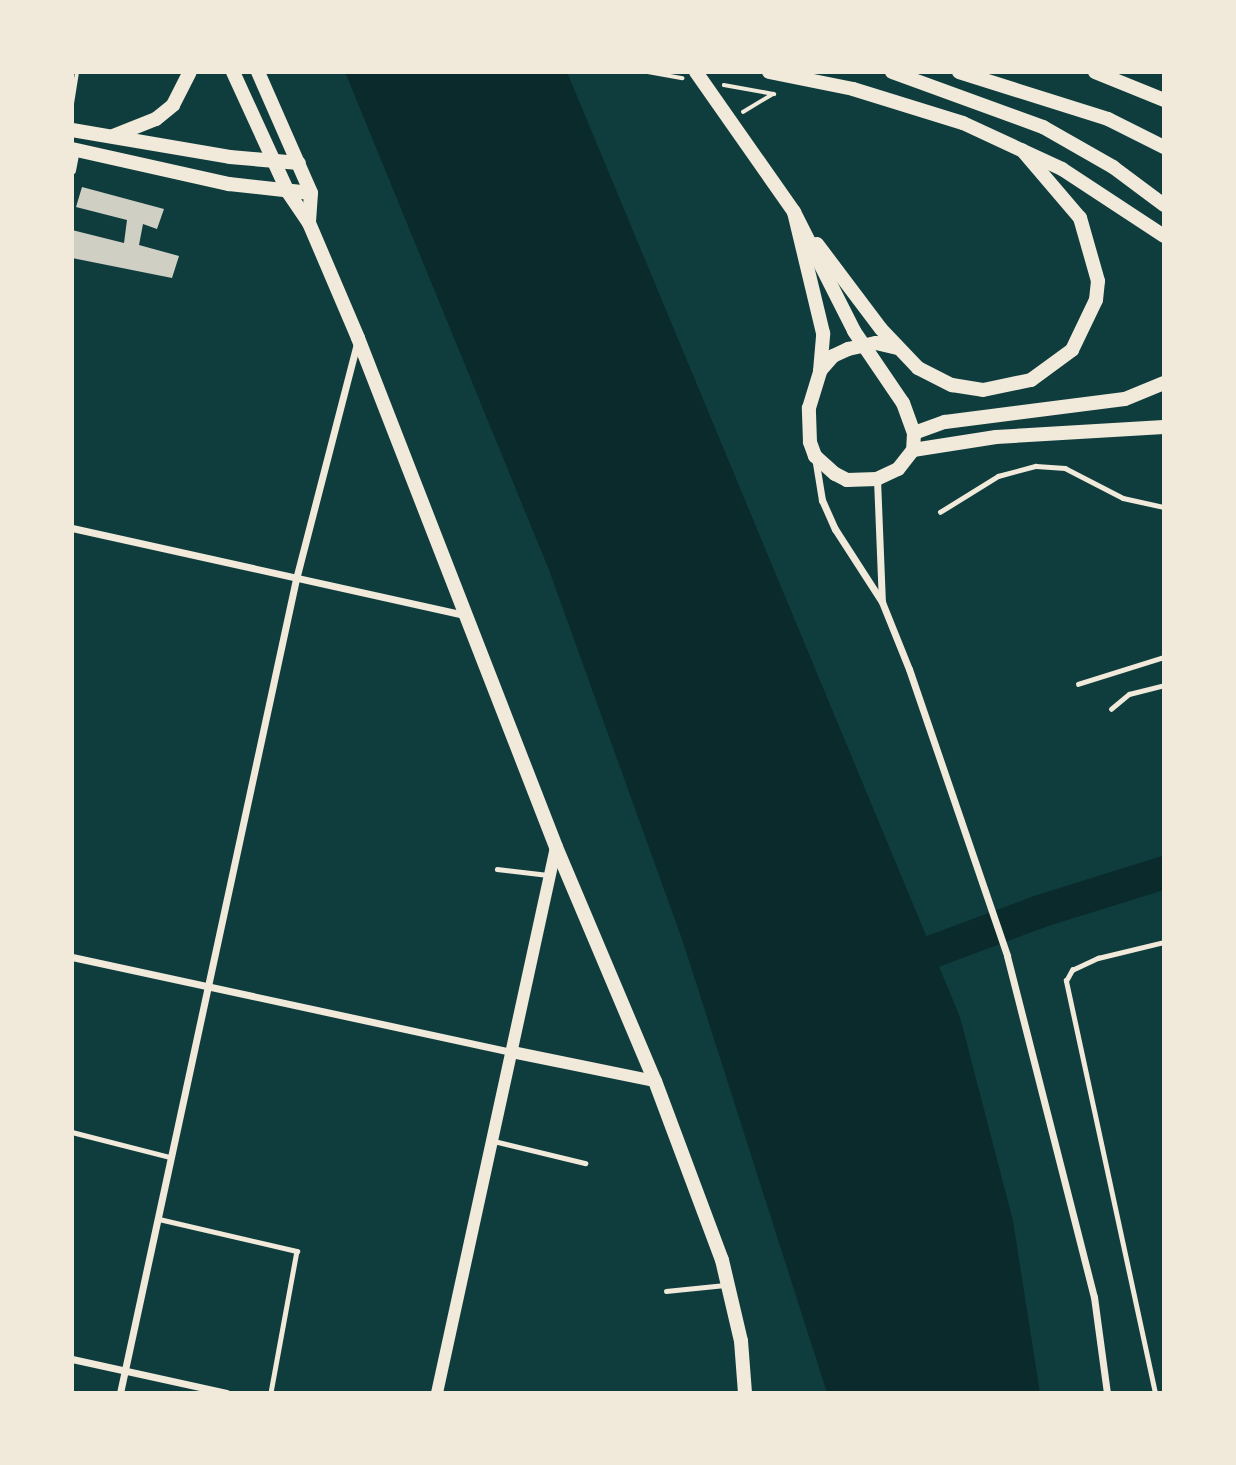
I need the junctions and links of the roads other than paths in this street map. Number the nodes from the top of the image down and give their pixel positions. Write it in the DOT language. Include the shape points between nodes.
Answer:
graph roads {
  1 [pos="190,72"];
  2 [pos="233,72"];
  3 [pos="258,72"];
  4 [pos="696,72"];
  5 [pos="772,72"];
  6 [pos="892,72"];
  7 [pos="959,72"];
  8 [pos="1095,72"];
  9 [pos="1164,100"];
  10 [pos="72,130"];
  11 [pos="108,138"];
  12 [pos="1164,147"];
  13 [pos="74,150"];
  14 [pos="1022,150"];
  15 [pos="274,163"];
  16 [pos="299,163"];
  17 [pos="72,170"];
  18 [pos="288,192"];
  19 [pos="311,193"];
  20 [pos="1164,205"];
  21 [pos="794,212"];
  22 [pos="309,223"];
  23 [pos="1164,236"];
  24 [pos="358,338"];
  25 [pos="862,345"];
  26 [pos="898,348"];
  27 [pos="820,371"];
  28 [pos="1164,383"];
  29 [pos="1164,427"];
  30 [pos="914,433"];
  31 [pos="913,450"];
  32 [pos="815,456"];
  33 [pos="877,479"];
  34 [pos="1164,507"];
  35 [pos="940,512"];
  36 [pos="72,528"];
  37 [pos="296,579"];
  38 [pos="882,602"];
  39 [pos="468,616"];
  40 [pos="1164,657"];
  41 [pos="1078,684"];
  42 [pos="1164,685"];
  43 [pos="1111,709"];
  44 [pos="556,847"];
  45 [pos="497,869"];
  46 [pos="550,875"];
  47 [pos="1164,942"];
  48 [pos="72,957"];
  49 [pos="204,985"];
  50 [pos="512,1052"];
  51 [pos="655,1081"];
  52 [pos="72,1132"];
  53 [pos="493,1140"];
  54 [pos="171,1157"];
  55 [pos="585,1163"];
  56 [pos="159,1219"];
  57 [pos="728,1285"];
  58 [pos="666,1290"];
  59 [pos="72,1359"];
  60 [pos="125,1370"];
  61 [pos="120,1393"];
  62 [pos="226,1393"];
  63 [pos="271,1393"];
  64 [pos="437,1393"];
  65 [pos="745,1393"];
  66 [pos="1107,1393"];
  67 [pos="1154,1393"];
  1 -- 11 [label="main road" via="173,105 156,119"];
  2 -- 15 [label="main road"];
  3 -- 16 [label="main road"];
  4 -- 21 [label="main road"];
  5 -- 14 [label="main road" via="902,103"];
  6 -- 20 [label="main road" via="1043,127 1113,167"];
  7 -- 12 [label="main road" via="1108,119"];
  8 -- 9 [label="main road"];
  10 -- 11 [label="main road"];
  11 -- 15 [label="main road"];
  13 -- 17 [label="street"];
  13 -- 18 [label="main road" via="229,184"];
  14 -- 23 [label="main road" via="1062,169"];
  14 -- 26 [label="main road" via="1061,191 1091,243 1098,281 1096,300 1072,351 1031,380 983,390 940,380 918,368"];
  15 -- 16 [label="main road"];
  15 -- 18 [label="main road"];
  16 -- 19 [label="main road"];
  18 -- 19 [label="main road"];
  18 -- 22 [label="main road"];
  19 -- 22 [label="main road"];
  21 -- 25 [label="main road"];
  21 -- 26 [label="main road"];
  21 -- 27 [label="main road" via="821,314"];
  22 -- 24 [label="main road"];
  24 -- 37 [label="street"];
  24 -- 39 [label="main road"];
  25 -- 26 [label="main road"];
  25 -- 27 [label="main road" via="833,356"];
  25 -- 30 [label="main road" via="903,403"];
  27 -- 32 [label="main road" via="807,425"];
  28 -- 30 [label="main road" via="1125,399 945,422"];
  29 -- 31 [label="main road" via="996,437"];
  30 -- 31 [label="main road"];
  31 -- 33 [label="main road" via="898,469"];
  32 -- 33 [label="main road" via="847,480"];
  32 -- 38 [label="street" via="822,500 835,529"];
  33 -- 38 [label="street"];
  34 -- 35 [label="lane" via="1123,498 1065,468 1036,466 998,476"];
  36 -- 37 [label="street"];
  37 -- 39 [label="street"];
  37 -- 49 [label="street"];
  38 -- 66 [label="street" via="1007,956 1094,1297"];
  39 -- 44 [label="main road"];
  40 -- 41 [label="lane"];
  42 -- 43 [label="lane" via="1129,694"];
  44 -- 46 [label="street"];
  44 -- 51 [label="main road"];
  45 -- 46 [label="lane"];
  46 -- 50 [label="street"];
  47 -- 67 [label="lane" via="1098,958 1072,970 1066,981"];
  48 -- 49 [label="street"];
  49 -- 50 [label="street"];
  49 -- 54 [label="street"];
  50 -- 51 [label="street"];
  50 -- 53 [label="street"];
  51 -- 57 [label="main road"];
  52 -- 54 [label="lane"];
  53 -- 55 [label="lane"];
  53 -- 64 [label="street"];
  54 -- 56 [label="street"];
  56 -- 60 [label="street"];
  56 -- 63 [label="lane" via="297,1251"];
  57 -- 58 [label="lane"];
  57 -- 65 [label="main road" via="741,1341"];
  59 -- 60 [label="street"];
  60 -- 61 [label="street"];
  60 -- 62 [label="street"];
}
